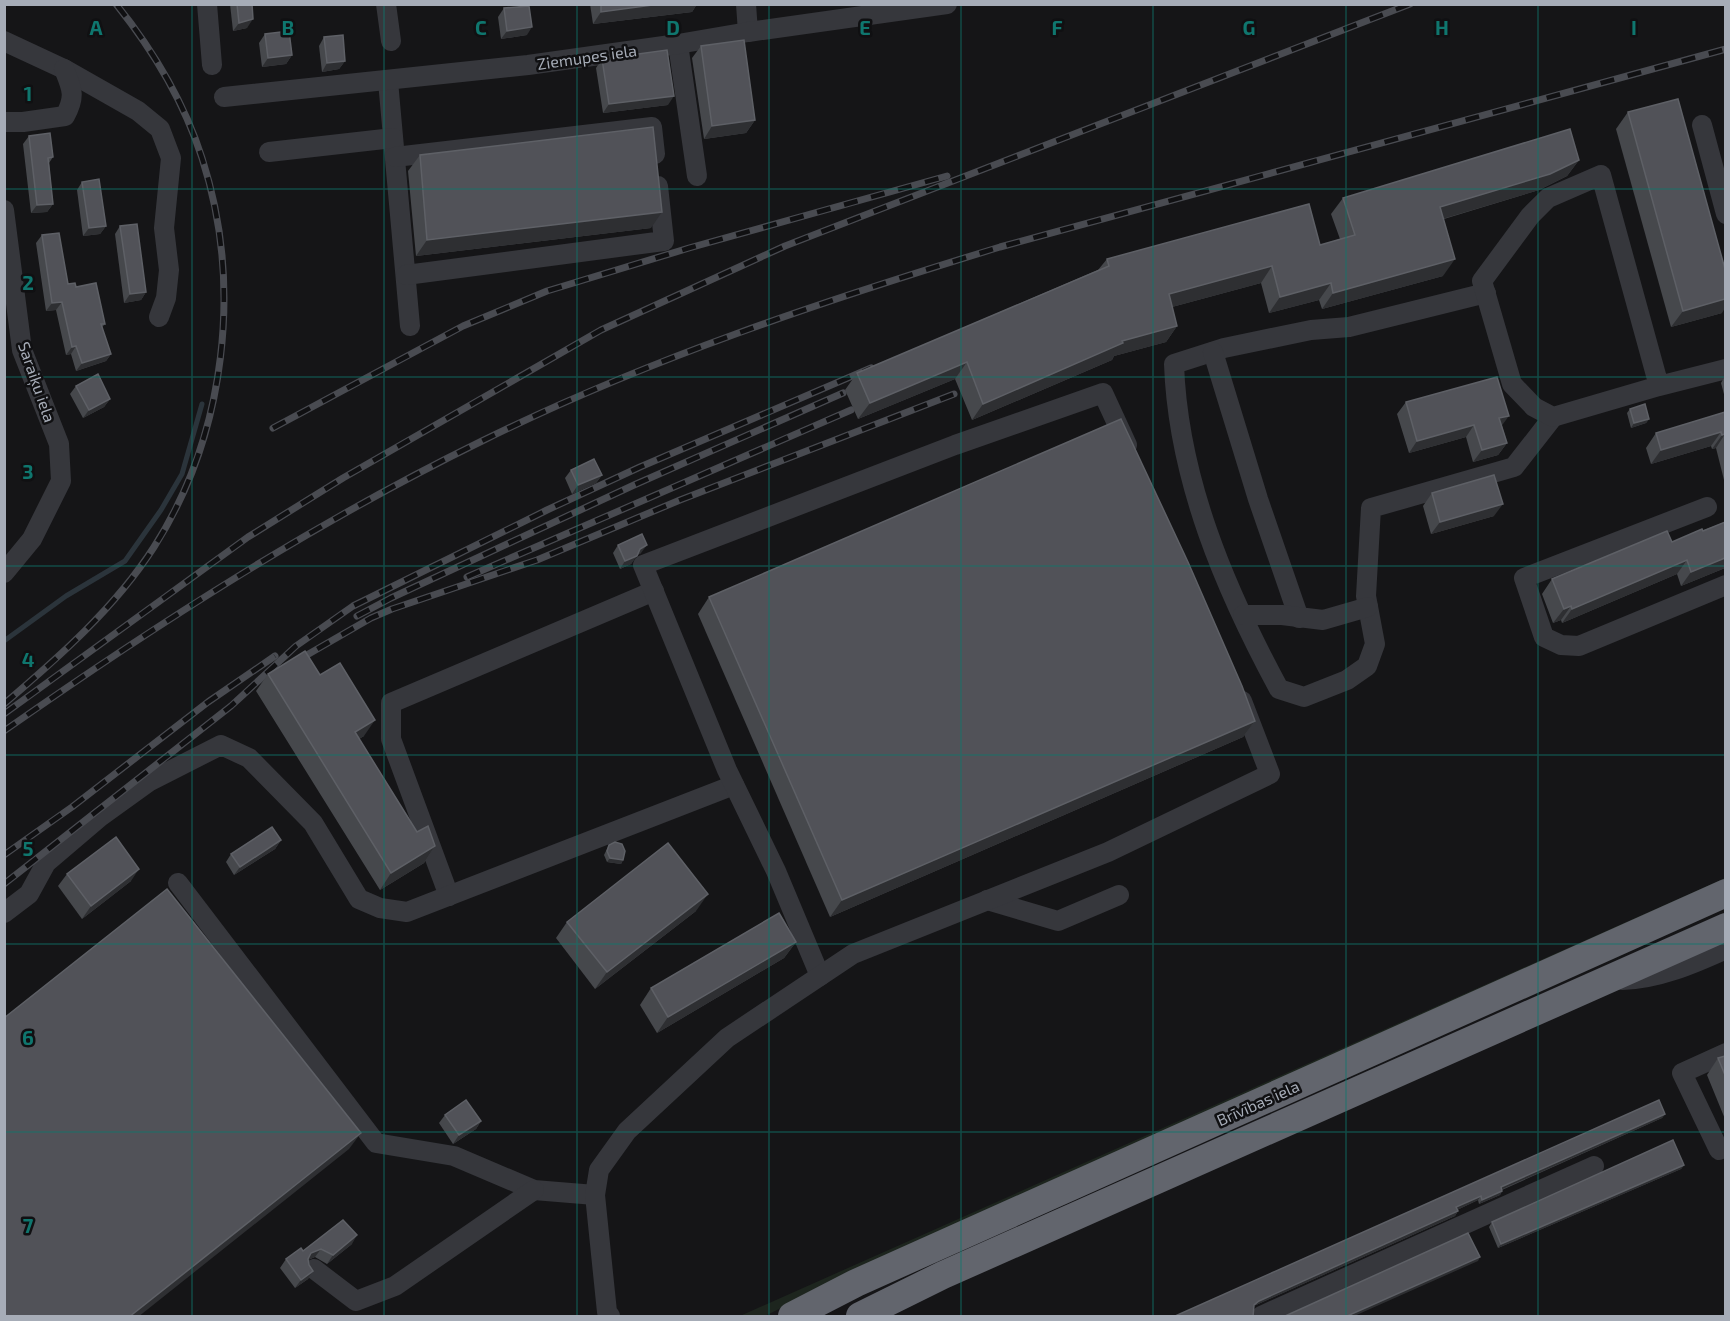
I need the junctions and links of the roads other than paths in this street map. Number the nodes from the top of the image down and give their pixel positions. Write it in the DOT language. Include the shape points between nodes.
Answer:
graph roads {
  1 [pos="207,4"];
  2 [pos="386,4"];
  3 [pos="746,4"];
  4 [pos="947,4"];
  5 [pos="748,32"];
  6 [pos="4,41"];
  7 [pos="391,41"];
  8 [pos="678,44"];
  9 [pos="212,65"];
  10 [pos="64,69"];
  11 [pos="388,81"];
  12 [pos="224,97"];
  13 [pos="4,122"];
  14 [pos="1702,125"];
  15 [pos="394,148"];
  16 [pos="269,152"];
  17 [pos="697,176"];
  18 [pos="4,210"];
  19 [pos="1725,214"];
  20 [pos="405,275"];
  21 [pos="1486,293"];
  22 [pos="159,317"];
  23 [pos="410,326"];
  24 [pos="1213,352"];
  25 [pos="1725,369"];
  26 [pos="1659,386"];
  27 [pos="1553,417"];
  28 [pos="1137,467"];
  29 [pos="1707,507"];
  30 [pos="4,573"];
  31 [pos="1725,585"];
  32 [pos="654,591"];
  33 [pos="1368,607"];
  34 [pos="1243,615"];
  35 [pos="1299,618"];
  36 [pos="1234,678"];
  37 [pos="734,785"];
  38 [pos="178,883"];
  39 [pos="1725,893"];
  40 [pos="1119,895"];
  41 [pos="449,896"];
  42 [pos="987,900"];
  43 [pos="4,913"];
  44 [pos="1725,927"];
  45 [pos="1725,949"];
  46 [pos="820,976"];
  47 [pos="1606,980"];
  48 [pos="1725,1053"];
  49 [pos="1719,1150"];
  50 [pos="1594,1166"];
  51 [pos="534,1190"];
  52 [pos="595,1195"];
  53 [pos="314,1269"];
  54 [pos="607,1315"];
  55 [pos="792,1317"];
  56 [pos="860,1317"];
  57 [pos="1262,1317"];
  1 -- 9 [label="street"];
  2 -- 7 [label="street"];
  3 -- 5 [label="street"];
  4 -- 5 [label="street, Ziemupes iela"];
  5 -- 8 [label="street, Ziemupes iela"];
  6 -- 10 [label="street"];
  8 -- 11 [label="street, Ziemupes iela"];
  8 -- 17 [label="street"];
  10 -- 13 [label="street" via="72,89 72,103 65,116"];
  10 -- 22 [label="street" via="138,111 160,129 171,158 164,228 169,270"];
  11 -- 12 [label="street, Ziemupes iela"];
  11 -- 15 [label="street"];
  14 -- 19 [label="street"];
  15 -- 16 [label="street"];
  15 -- 20 [label="street"];
  15 -- 20 [label="street" via="652,127 664,241"];
  18 -- 30 [label="street, Saraiķu iela" via="22,350 59,444 61,481 32,539"];
  20 -- 23 [label="street"];
  21 -- 24 [label="street" via="1349,327 1311,330"];
  21 -- 26 [label="street" via="1482,281 1530,216 1548,198 1601,175"];
  21 -- 27 [label="street" via="1512,384 1534,407"];
  24 -- 34 [label="street" via="1174,364 1174,382 1197,502"];
  24 -- 35 [label="street"];
  25 -- 26 [label="street"];
  26 -- 27 [label="street"];
  27 -- 33 [label="street" via="1514,467 1371,508"];
  28 -- 32 [label="street" via="1103,393 955,445 643,565"];
  29 -- 31 [label="street" via="1524,578 1544,637 1561,645 1579,646"];
  32 -- 37 [label="street"];
  32 -- 41 [label="street" via="391,703 391,739"];
  33 -- 34 [label="street" via="1375,644 1367,666 1347,680 1304,697 1279,689"];
  33 -- 35 [label="street" via="1323,621"];
  34 -- 35 [label="street"];
  36 -- 42 [label="street" via="1270,774 1107,852"];
  37 -- 41 [label="street"];
  37 -- 46 [label="street" via="777,871"];
  38 -- 51 [label="street" via="376,1143 454,1156"];
  39 -- 55 [label="highway, Brīvības iela" via="856,1283"];
  40 -- 42 [label="street" via="1058,921"];
  41 -- 43 [label="street" via="407,912 380,908 359,899 313,823 249,758 221,745 150,780 100,817 46,863 29,894"];
  42 -- 46 [label="street" via="853,954"];
  44 -- 47 [label="highway, Brīvības iela"];
  45 -- 47 [label="street" via="1639,980"];
  46 -- 52 [label="street" via="727,1038 627,1131 599,1170"];
  47 -- 56 [label="highway, Brīvības iela" via="965,1265"];
  48 -- 49 [label="street" via="1682,1072"];
  50 -- 57 [label="street"];
  51 -- 52 [label="street"];
  51 -- 53 [label="street" via="395,1286 356,1301"];
  52 -- 54 [label="street"];
}
